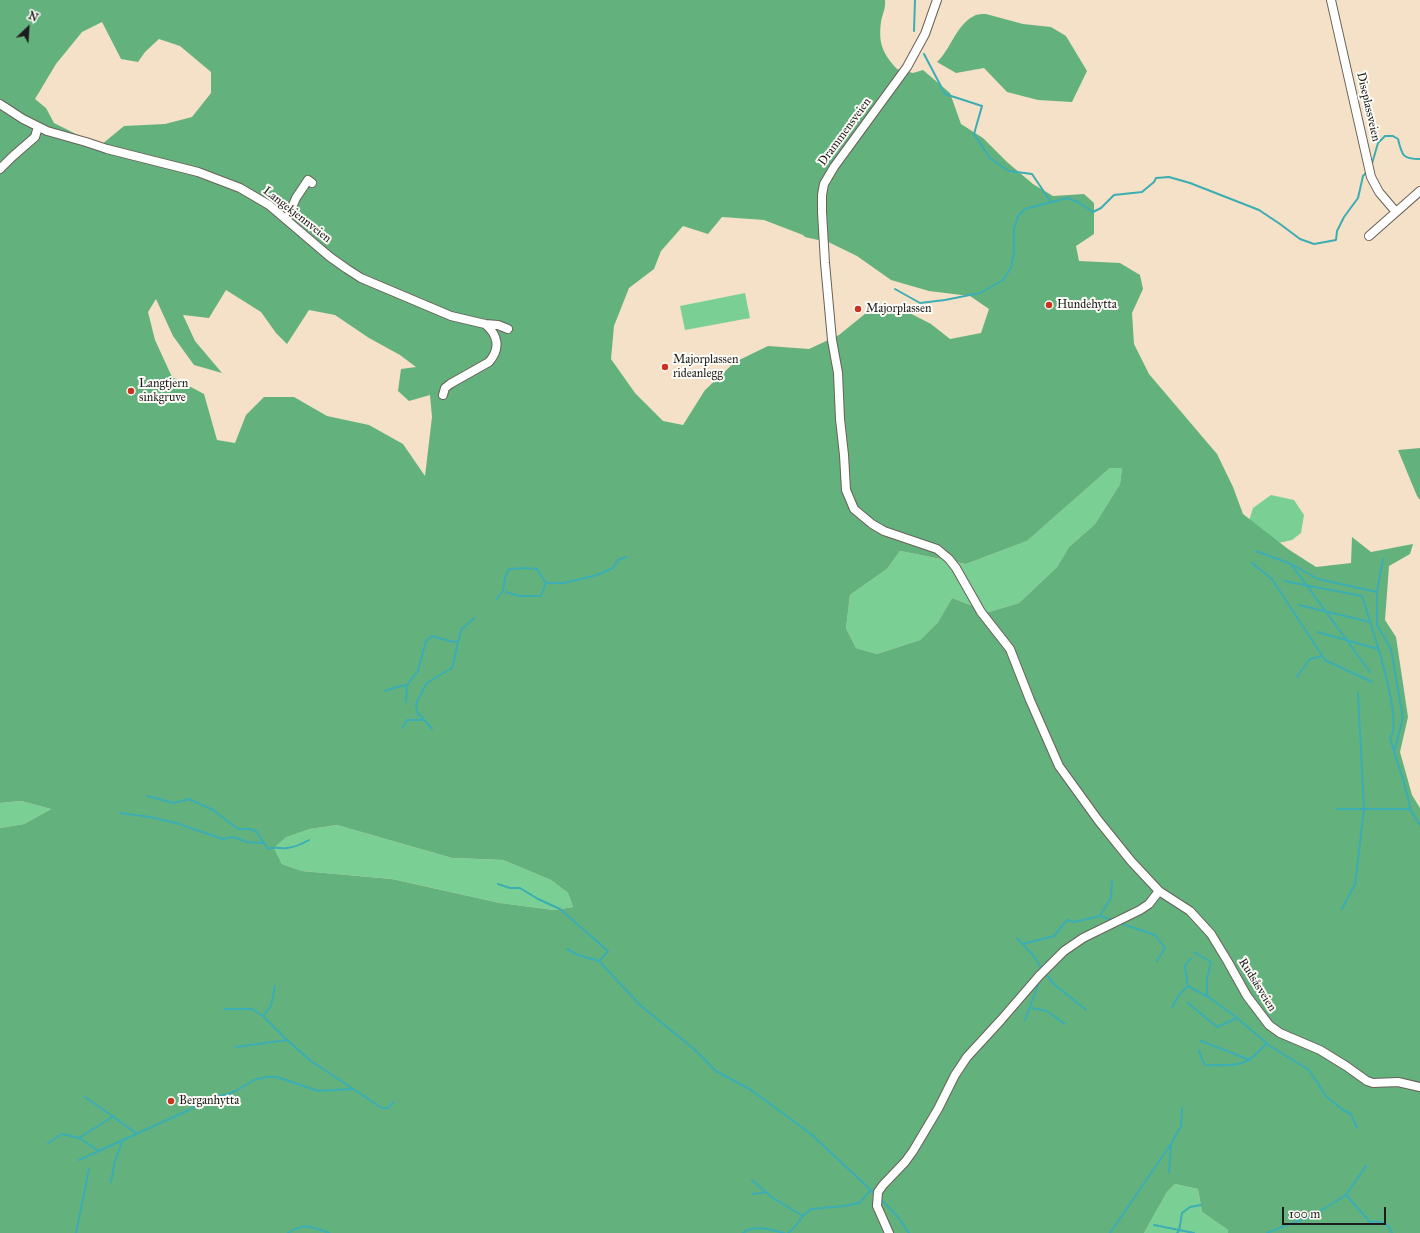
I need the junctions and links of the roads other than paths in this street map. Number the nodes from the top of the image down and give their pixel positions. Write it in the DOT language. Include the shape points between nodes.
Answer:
graph roads {
  1 [pos="937,0"];
  2 [pos="1331,0"];
  3 [pos="0,104"];
  4 [pos="38,127"];
  5 [pos="0,169"];
  6 [pos="312,182"];
  7 [pos="1420,191"];
  8 [pos="1396,212"];
  9 [pos="287,219"];
  10 [pos="1369,236"];
  11 [pos="485,324"];
  12 [pos="508,329"];
  13 [pos="443,395"];
  14 [pos="1159,891"];
  15 [pos="1420,1087"];
  16 [pos="889,1233"];
  1 -- 14 [label="street, Drammensveien" via="925,34 907,67 824,184 822,212 825,263 832,340 838,373 846,490 854,510 872,524 884,531 936,549 949,559 981,612 1010,649 1059,766 1119,847"];
  2 -- 8 [label="street, Diseplassveien" via="1371,177 1379,192"];
  3 -- 4 [label="street, Langekjennveien"];
  4 -- 5 [label="street" via="35,137"];
  4 -- 9 [label="street, Langekjennveien" via="107,149 198,172 240,188"];
  6 -- 9 [label="street" via="308,180 296,198"];
  7 -- 8 [label="street"];
  8 -- 10 [label="street"];
  9 -- 11 [label="street, Langekjennveien" via="330,257 361,278 451,316"];
  11 -- 12 [label="street, Langekjennveien"];
  11 -- 13 [label="street" via="496,338 496,353 489,362 450,384 445,388"];
  14 -- 15 [label="street, Rudsåsveien" via="1190,911 1206,928 1247,996 1275,1030 1320,1050 1367,1081 1398,1082"];
  14 -- 16 [label="street" via="1149,904 1140,910 1064,951 967,1057 913,1151 878,1192 877,1206"];
}
